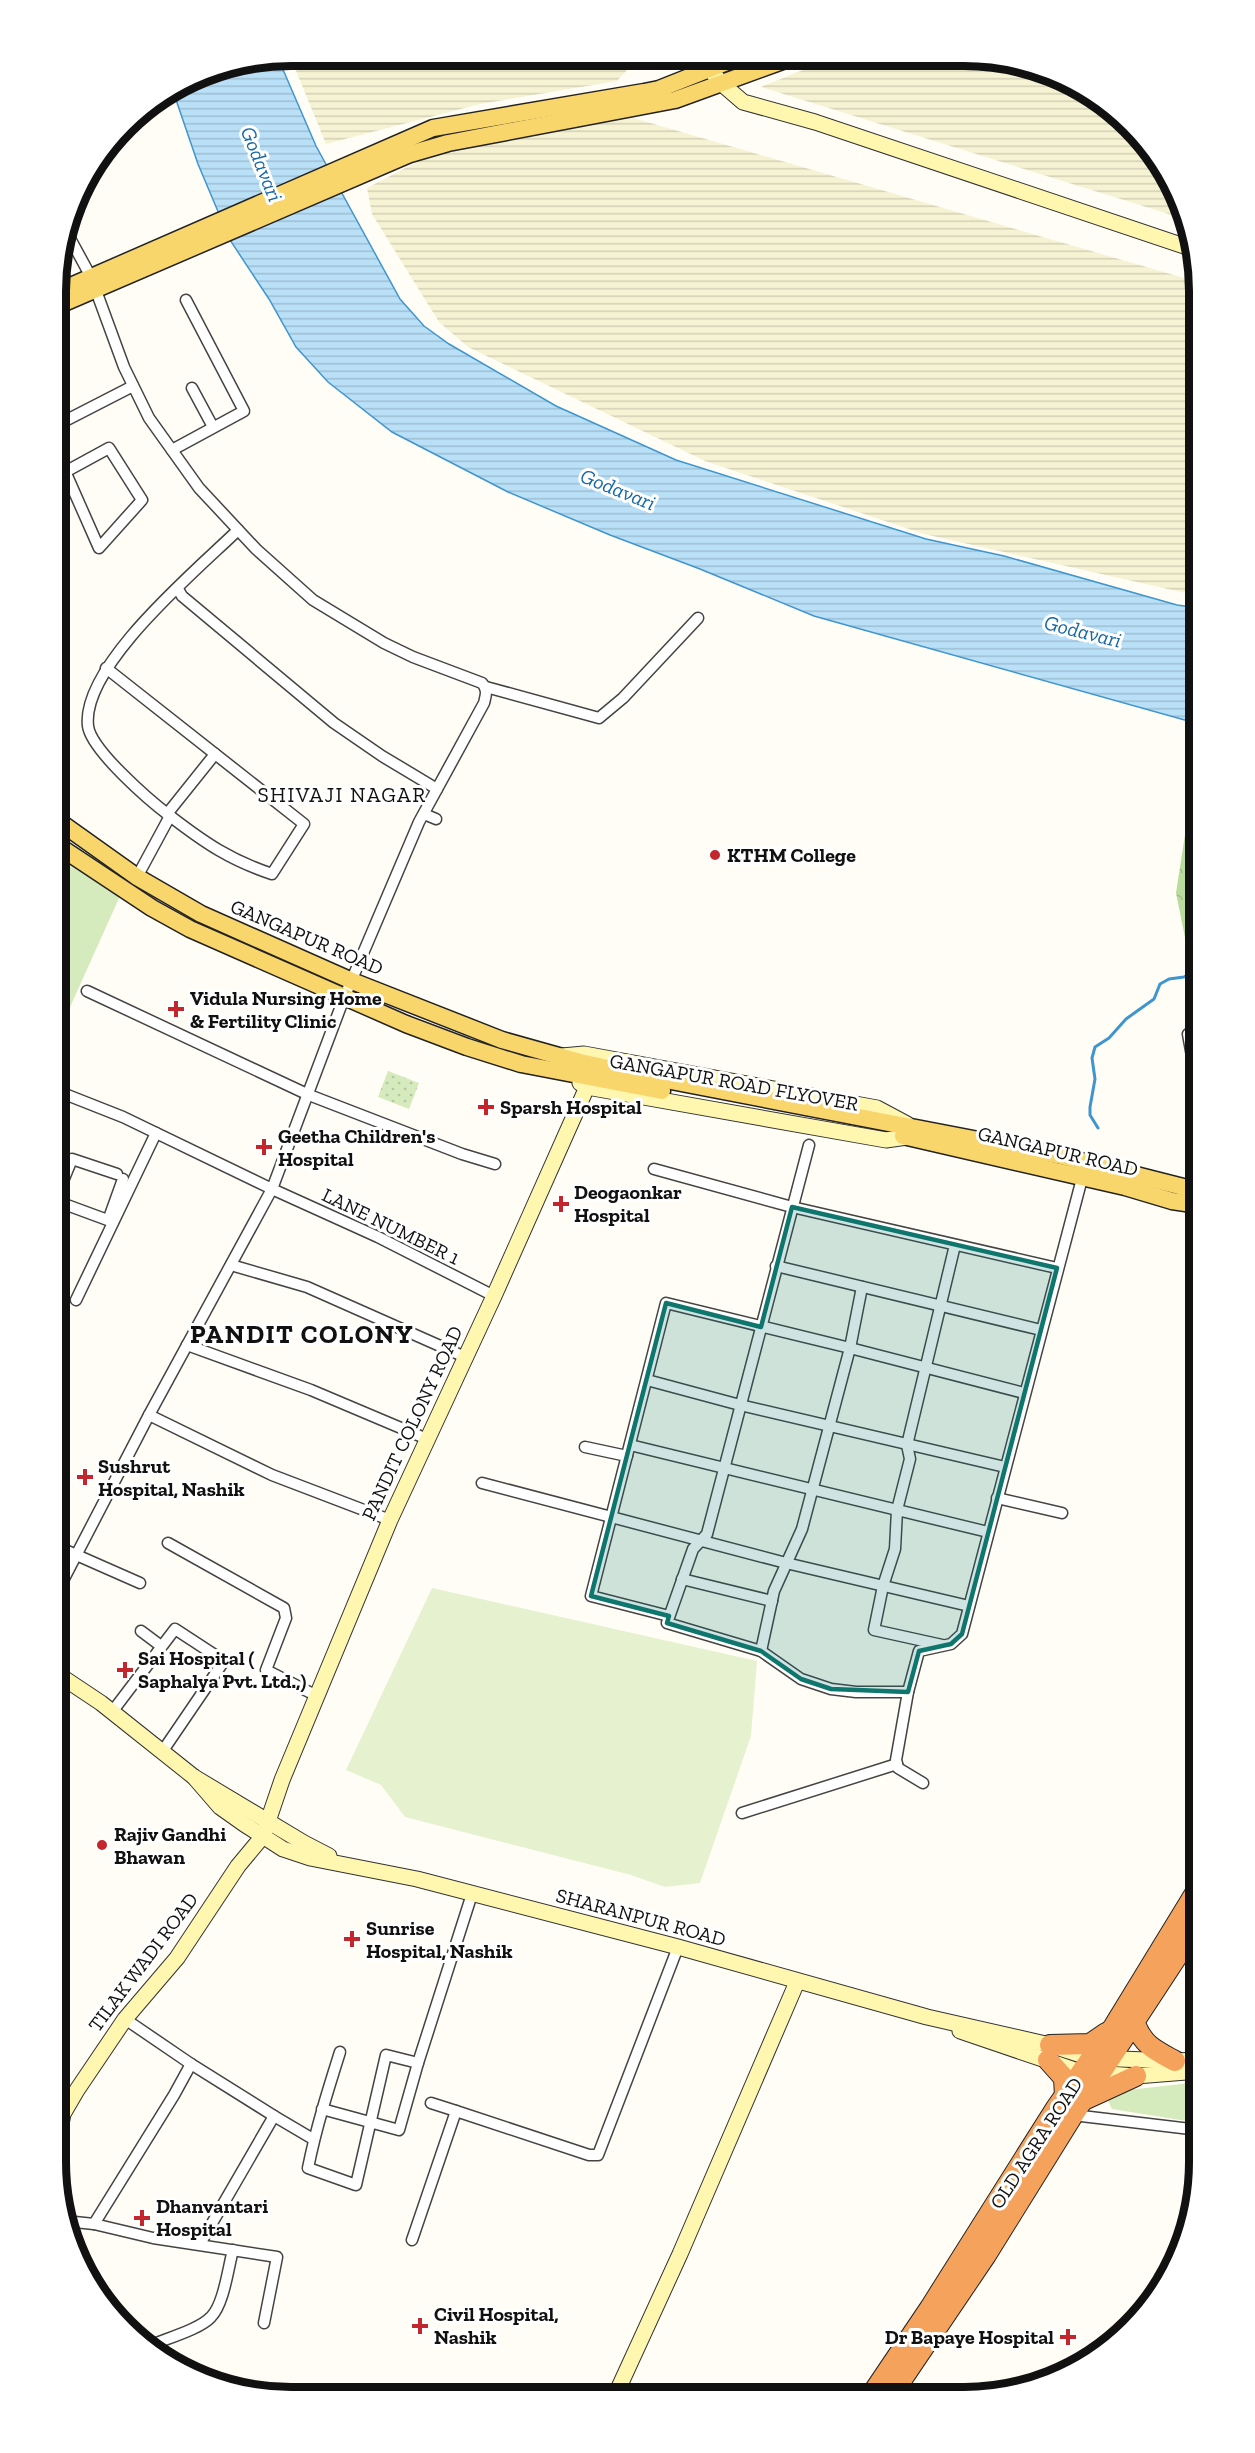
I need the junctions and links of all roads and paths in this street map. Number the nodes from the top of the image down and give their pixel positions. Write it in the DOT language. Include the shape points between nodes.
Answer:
graph roads {
  1 [pos="717,66"];
  2 [pos="768,66"];
  3 [pos="710,69"];
  4 [pos="721,83"];
  5 [pos="199,239"];
  6 [pos="71,242"];
  7 [pos="1185,246"];
  8 [pos="93,283"];
  9 [pos="66,290"];
  10 [pos="66,300"];
  11 [pos="186,300"];
  12 [pos="133,386"];
  13 [pos="192,388"];
  14 [pos="66,420"];
  15 [pos="213,428"];
  16 [pos="172,450"];
  17 [pos="66,471"];
  18 [pos="66,474"];
  19 [pos="238,530"];
  20 [pos="178,589"];
  21 [pos="698,618"];
  22 [pos="106,668"];
  23 [pos="486,687"];
  24 [pos="215,754"];
  25 [pos="437,789"];
  26 [pos="424,814"];
  27 [pos="169,815"];
  28 [pos="436,819"];
  29 [pos="66,826"];
  30 [pos="66,851"];
  31 [pos="137,877"];
  32 [pos="352,981"];
  33 [pos="87,991"];
  34 [pos="344,998"];
  35 [pos="1188,1034"];
  36 [pos="1189,1040"];
  37 [pos="556,1063"];
  38 [pos="582,1075"];
  39 [pos="66,1095"];
  40 [pos="309,1095"];
  41 [pos="909,1131"];
  42 [pos="156,1133"];
  43 [pos="809,1145"];
  44 [pos="495,1164"];
  45 [pos="654,1169"];
  46 [pos="1085,1169"];
  47 [pos="66,1175"];
  48 [pos="272,1189"];
  49 [pos="1189,1189"];
  50 [pos="66,1204"];
  51 [pos="1189,1204"];
  52 [pos="117,1206"];
  53 [pos="792,1207"];
  54 [pos="111,1221"];
  55 [pos="955,1245"];
  56 [pos="231,1265"];
  57 [pos="776,1266"];
  58 [pos="1057,1268"];
  59 [pos="862,1287"];
  60 [pos="494,1296"];
  61 [pos="76,1300"];
  62 [pos="940,1306"];
  63 [pos="761,1327"];
  64 [pos="1041,1330"];
  65 [pos="187,1345"];
  66 [pos="850,1348"];
  67 [pos="465,1357"];
  68 [pos="925,1368"];
  69 [pos="647,1380"];
  70 [pos="1024,1393"];
  71 [pos="740,1405"];
  72 [pos="149,1415"];
  73 [pos="830,1426"];
  74 [pos="427,1439"];
  75 [pos="907,1445"];
  76 [pos="585,1447"];
  77 [pos="628,1450"];
  78 [pos="1005,1467"];
  79 [pos="724,1469"];
  80 [pos="482,1483"];
  81 [pos="813,1491"];
  82 [pos="997,1498"];
  83 [pos="897,1510"];
  84 [pos="1062,1513"];
  85 [pos="612,1516"];
  86 [pos="390,1520"];
  87 [pos="988,1532"];
  88 [pos="700,1541"];
  89 [pos="168,1543"];
  90 [pos="66,1551"];
  91 [pos="75,1555"];
  92 [pos="786,1563"];
  93 [pos="66,1573"];
  94 [pos="682,1579"];
  95 [pos="140,1582"];
  96 [pos="883,1586"];
  97 [pos="772,1601"];
  98 [pos="969,1606"];
  99 [pos="669,1616"];
  100 [pos="141,1630"];
  101 [pos="161,1646"];
  102 [pos="945,1646"];
  103 [pos="761,1651"];
  104 [pos="66,1668"];
  105 [pos="66,1680"];
  106 [pos="908,1692"];
  107 [pos="317,1696"];
  108 [pos="107,1707"];
  109 [pos="162,1752"];
  110 [pos="897,1764"];
  111 [pos="923,1782"];
  112 [pos="742,1813"];
  113 [pos="242,1814"];
  114 [pos="261,1826"];
  115 [pos="281,1838"];
  116 [pos="472,1894"];
  117 [pos="1189,1903"];
  118 [pos="1189,1944"];
  119 [pos="678,1947"];
  120 [pos="797,1982"];
  121 [pos="125,2019"];
  122 [pos="1135,2024"];
  123 [pos="1114,2026"];
  124 [pos="340,2052"];
  125 [pos="1049,2052"];
  126 [pos="1189,2060"];
  127 [pos="1175,2061"];
  128 [pos="418,2063"];
  129 [pos="190,2064"];
  130 [pos="1096,2066"];
  131 [pos="1189,2073"];
  132 [pos="1136,2076"];
  133 [pos="431,2103"];
  134 [pos="1074,2104"];
  135 [pos="66,2105"];
  136 [pos="322,2109"];
  137 [pos="456,2111"];
  138 [pos="274,2116"];
  139 [pos="371,2122"];
  140 [pos="1189,2128"];
  141 [pos="313,2139"];
  142 [pos="74,2222"];
  143 [pos="94,2224"];
  144 [pos="412,2240"];
  145 [pos="200,2244"];
  146 [pos="233,2250"];
  147 [pos="264,2323"];
  148 [pos="157,2343"];
  149 [pos="620,2387"];
  150 [pos="877,2387"];
  151 [pos="897,2387"];
  1 -- 3 [label="main road"];
  2 -- 4 [label="main road"];
  3 -- 4 [label="street"];
  3 -- 5 [label="main road" via="644,92 433,128"];
  4 -- 5 [label="main road" via="657,104 448,143 410,154"];
  4 -- 7 [label="street" via="742,102 814,122"];
  5 -- 8 [label="main road"];
  6 -- 8 [label="street"];
  8 -- 9 [label="main road"];
  8 -- 10 [label="main road"];
  8 -- 12 [label="street"];
  11 -- 15 [label="street" via="244,411"];
  12 -- 14 [label="street"];
  12 -- 16 [label="street"];
  13 -- 15 [label="street"];
  15 -- 16 [label="street"];
  16 -- 19 [label="street" via="199,488"];
  17 -- 18 [label="street" via="109,448 142,500 99,548"];
  19 -- 20 [label="street"];
  19 -- 23 [label="street" via="313,600 384,643"];
  20 -- 22 [label="street" via="152,613"];
  20 -- 25 [label="street" via="334,723"];
  21 -- 23 [label="street" via="599,718"];
  22 -- 24 [label="street"];
  22 -- 27 [label="street" via="89,711 88,728 98,748"];
  23 -- 25 [label="street" via="484,703"];
  24 -- 27 [label="street"];
  24 -- 27 [label="street" via="304,824 272,874 240,863"];
  25 -- 26 [label="street"];
  26 -- 28 [label="street"];
  26 -- 32 [label="street"];
  27 -- 31 [label="street"];
  29 -- 31 [label="main road, GANGAPUR ROAD"];
  30 -- 34 [label="main road, GANGAPUR ROAD" via="190,929"];
  31 -- 32 [label="main road, GANGAPUR ROAD" via="201,914"];
  32 -- 34 [label="street"];
  32 -- 37 [label="main road, GANGAPUR ROAD"];
  33 -- 40 [label="street"];
  34 -- 37 [label="main road, GANGAPUR ROAD" via="520,1064"];
  34 -- 40 [label="street"];
  35 -- 36 [label="street"];
  37 -- 38 [label="main road, GANGAPUR ROAD FLYOVER"];
  37 -- 38 [label="street"];
  37 -- 41 [label="street" via="584,1054 877,1108"];
  38 -- 41 [label="main road, GANGAPUR ROAD FLYOVER"];
  38 -- 41 [label="street" via="886,1140"];
  38 -- 60 [label="street, PANDIT COLONY ROAD"];
  39 -- 42 [label="street"];
  40 -- 44 [label="street"];
  40 -- 48 [label="street"];
  41 -- 46 [label="main road, GANGAPUR ROAD"];
  42 -- 48 [label="street"];
  42 -- 52 [label="street"];
  43 -- 53 [label="street"];
  45 -- 53 [label="street"];
  46 -- 49 [label="main road, GANGAPUR ROAD"];
  46 -- 51 [label="main road, GANGAPUR ROAD"];
  46 -- 58 [label="street"];
  47 -- 52 [label="street" via="72,1159 120,1176"];
  48 -- 56 [label="street"];
  48 -- 60 [label="street, LANE NUMBER 1"];
  50 -- 54 [label="street"];
  52 -- 54 [label="street"];
  53 -- 55 [label="street"];
  53 -- 57 [label="street"];
  54 -- 61 [label="street"];
  55 -- 58 [label="street"];
  55 -- 62 [label="street"];
  56 -- 65 [label="street"];
  56 -- 67 [label="street" via="307,1287"];
  57 -- 59 [label="street"];
  57 -- 63 [label="street"];
  58 -- 64 [label="street"];
  59 -- 62 [label="street"];
  59 -- 66 [label="street"];
  60 -- 67 [label="street, PANDIT COLONY ROAD"];
  62 -- 64 [label="street"];
  62 -- 68 [label="street"];
  63 -- 66 [label="street"];
  63 -- 69 [label="street" via="666,1303"];
  63 -- 71 [label="street"];
  64 -- 70 [label="street"];
  65 -- 72 [label="street"];
  65 -- 74 [label="street" via="311,1390"];
  66 -- 68 [label="street"];
  66 -- 73 [label="street"];
  67 -- 74 [label="street, PANDIT COLONY ROAD"];
  68 -- 70 [label="street"];
  68 -- 75 [label="street"];
  69 -- 71 [label="street"];
  69 -- 77 [label="street"];
  70 -- 78 [label="street"];
  71 -- 73 [label="street"];
  71 -- 79 [label="street"];
  72 -- 86 [label="street" via="272,1474"];
  72 -- 91 [label="street"];
  73 -- 75 [label="street"];
  73 -- 81 [label="street"];
  74 -- 86 [label="street, PANDIT COLONY ROAD"];
  75 -- 78 [label="street"];
  75 -- 83 [label="street" via="910,1459"];
  76 -- 77 [label="street"];
  77 -- 79 [label="street"];
  77 -- 85 [label="street"];
  78 -- 82 [label="street"];
  79 -- 81 [label="street"];
  79 -- 88 [label="street" via="707,1534"];
  80 -- 85 [label="street"];
  81 -- 83 [label="street"];
  81 -- 92 [label="street" via="802,1529"];
  82 -- 84 [label="street"];
  82 -- 87 [label="street"];
  83 -- 87 [label="street"];
  83 -- 96 [label="street" via="895,1549"];
  85 -- 88 [label="street"];
  85 -- 99 [label="street" via="591,1596"];
  86 -- 107 [label="street, PANDIT COLONY ROAD"];
  87 -- 98 [label="street"];
  88 -- 92 [label="street"];
  88 -- 94 [label="street"];
  89 -- 107 [label="street" via="284,1608 286,1618 266,1670"];
  90 -- 91 [label="street"];
  91 -- 93 [label="street"];
  91 -- 95 [label="street"];
  92 -- 96 [label="street"];
  92 -- 97 [label="street"];
  94 -- 97 [label="street"];
  94 -- 99 [label="street"];
  96 -- 98 [label="street"];
  96 -- 102 [label="street" via="874,1630"];
  97 -- 103 [label="street"];
  98 -- 102 [label="street" via="962,1634"];
  99 -- 103 [label="street" via="667,1623"];
  100 -- 101 [label="street"];
  101 -- 108 [label="street"];
  101 -- 109 [label="street" via="175,1629 224,1661"];
  102 -- 106 [label="street" via="919,1651"];
  103 -- 106 [label="street" via="801,1679 831,1689"];
  104 -- 108 [label="street, SHARANPUR ROAD"];
  105 -- 108 [label="street, SHARANPUR ROAD"];
  106 -- 110 [label="street"];
  107 -- 114 [label="street, PANDIT COLONY ROAD"];
  108 -- 109 [label="street, SHARANPUR ROAD"];
  109 -- 113 [label="street, SHARANPUR ROAD" via="194,1777 220,1807"];
  110 -- 111 [label="street"];
  110 -- 112 [label="street"];
  113 -- 114 [label="street, SHARANPUR ROAD"];
  113 -- 114 [label="street"];
  114 -- 115 [label="street, SHARANPUR ROAD"];
  114 -- 115 [label="street"];
  114 -- 121 [label="street, TILAK WADI ROAD" via="177,1958"];
  115 -- 116 [label="street, SHARANPUR ROAD" via="310,1858"];
  116 -- 119 [label="street, SHARANPUR ROAD"];
  116 -- 128 [label="street"];
  117 -- 123 [label="highway, OLD AGRA ROAD"];
  118 -- 122 [label="highway, OLD AGRA ROAD"];
  119 -- 120 [label="street, SHARANPUR ROAD"];
  119 -- 137 [label="street" via="598,2155"];
  120 -- 125 [label="street, SHARANPUR ROAD"];
  120 -- 149 [label="street"];
  121 -- 129 [label="street"];
  121 -- 135 [label="street, TILAK WADI ROAD"];
  122 -- 127 [label="highway" via="1141,2039"];
  122 -- 130 [label="highway, OLD AGRA ROAD"];
  123 -- 125 [label="highway" via="1090,2044"];
  123 -- 130 [label="highway, OLD AGRA ROAD"];
  124 -- 136 [label="street"];
  125 -- 130 [label="street, SHARANPUR ROAD"];
  125 -- 134 [label="highway"];
  126 -- 127 [label="street"];
  127 -- 130 [label="street"];
  128 -- 139 [label="street" via="399,2130"];
  128 -- 139 [label="street" via="386,2055"];
  129 -- 138 [label="street"];
  129 -- 143 [label="street"];
  130 -- 132 [label="street"];
  130 -- 134 [label="highway, OLD AGRA ROAD"];
  131 -- 132 [label="street"];
  132 -- 134 [label="highway"];
  133 -- 137 [label="street"];
  134 -- 140 [label="street"];
  134 -- 150 [label="highway, OLD AGRA ROAD"];
  134 -- 151 [label="highway, OLD AGRA ROAD" via="986,2255"];
  136 -- 139 [label="street"];
  136 -- 141 [label="street"];
  137 -- 144 [label="street"];
  138 -- 141 [label="street"];
  138 -- 145 [label="street"];
  139 -- 141 [label="street" via="356,2186 308,2168"];
  142 -- 143 [label="street"];
  143 -- 145 [label="street"];
  145 -- 146 [label="street"];
  146 -- 147 [label="street" via="277,2257"];
  146 -- 148 [label="street" via="212,2316 205,2323"];
}
